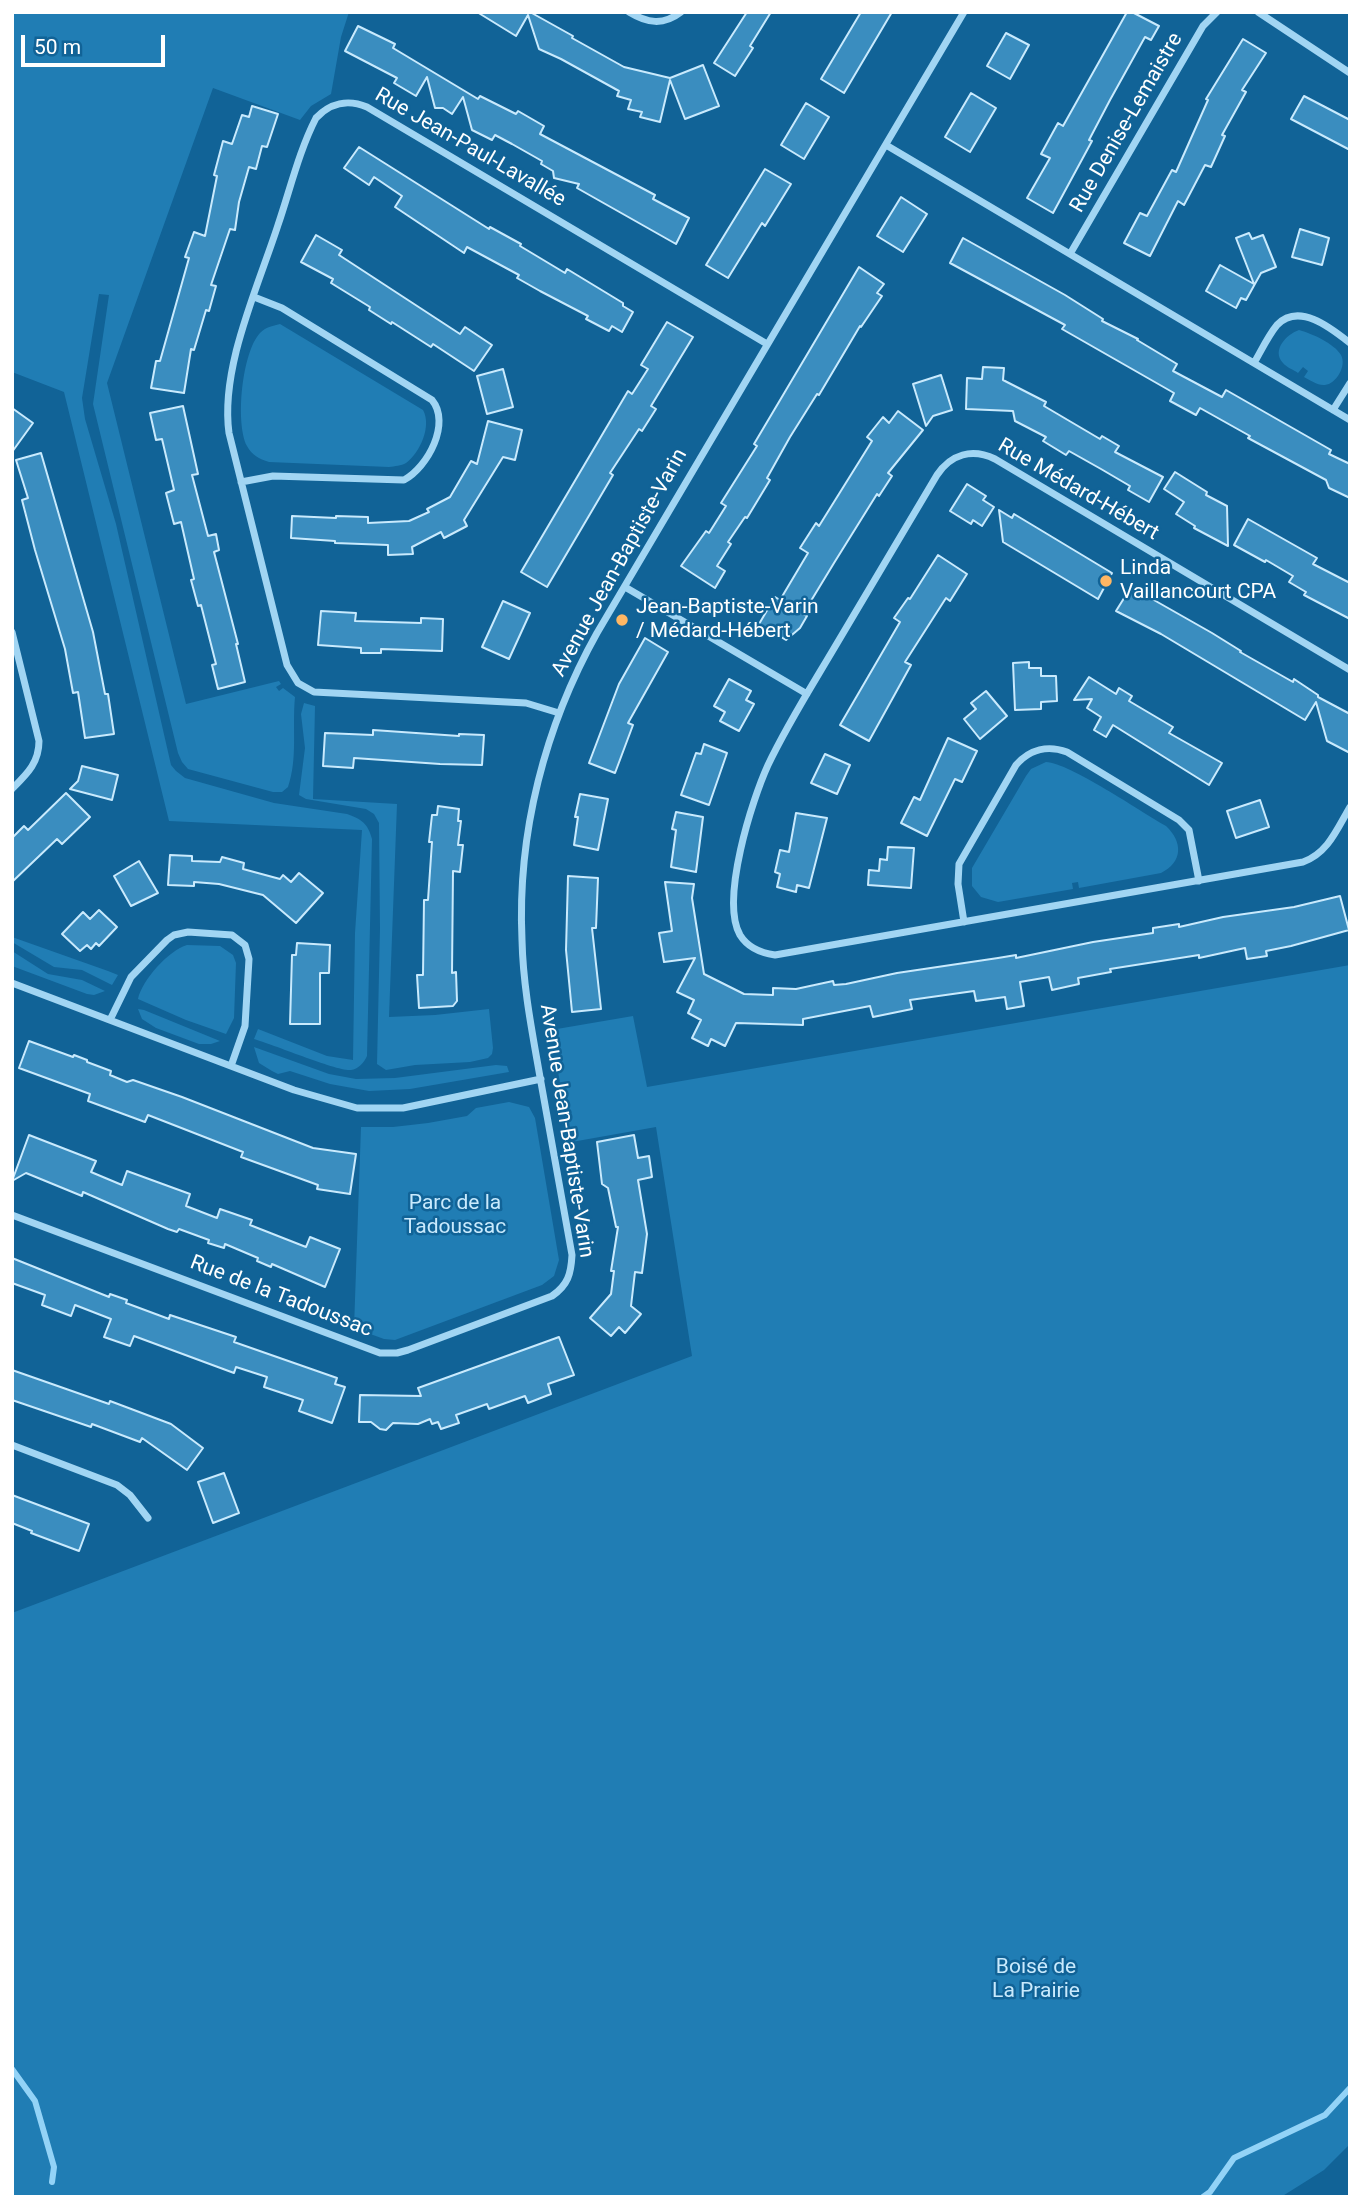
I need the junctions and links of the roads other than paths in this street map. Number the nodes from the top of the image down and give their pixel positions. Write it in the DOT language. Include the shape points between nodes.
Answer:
graph roads {
  1 [pos="629,12"];
  2 [pos="681,12"];
  3 [pos="964,12"];
  4 [pos="1217,12"];
  5 [pos="1258,12"];
  6 [pos="1350,73"];
  7 [pos="886,145"];
  8 [pos="1070,254"];
  9 [pos="254,297"];
  10 [pos="1350,343"];
  11 [pos="767,344"];
  12 [pos="1254,363"];
  13 [pos="1350,383"];
  14 [pos="1333,411"];
  15 [pos="1350,420"];
  16 [pos="241,482"];
  17 [pos="625,587"];
  18 [pos="12,632"];
  19 [pos="14,649"];
  20 [pos="1350,670"];
  21 [pos="807,694"];
  22 [pos="559,713"];
  23 [pos="12,789"];
  24 [pos="1350,807"];
  25 [pos="1199,881"];
  26 [pos="964,922"];
  27 [pos="12,983"];
  28 [pos="110,1020"];
  29 [pos="231,1066"];
  30 [pos="541,1079"];
  31 [pos="12,1215"];
  32 [pos="570,1276"];
  33 [pos="12,1445"];
  34 [pos="148,1518"];
  1 -- 2 [label="street" via="653,22"];
  3 -- 7 [label="street, Avenue Jean-Baptiste-Varin"];
  4 -- 8 [label="street, Rue Denise-Lemaistre" via="1203,26"];
  5 -- 6 [label="street"];
  7 -- 8 [label="street"];
  7 -- 11 [label="street, Avenue Jean-Baptiste-Varin"];
  8 -- 12 [label="street"];
  9 -- 11 [label="street, Rue Jean-Paul-Lavallée" via="311,129 323,111 351,102 379,114"];
  9 -- 16 [label="street, Rue Jean-Paul-Lavallée" via="227,395 229,433"];
  9 -- 16 [label="street" via="282,308 432,400 440,426 420,467 404,480 273,476"];
  10 -- 12 [label="street" via="1297,315 1279,324"];
  11 -- 17 [label="street, Avenue Jean-Baptiste-Varin"];
  12 -- 14 [label="street"];
  13 -- 14 [label="street"];
  14 -- 15 [label="street"];
  16 -- 22 [label="street, Rue Jean-Paul-Lavallée" via="287,665 304,688 526,703"];
  17 -- 21 [label="street"];
  17 -- 22 [label="street, Avenue Jean-Baptiste-Varin" via="580,665"];
  18 -- 19 [label="street"];
  19 -- 23 [label="street" via="39,753 29,773"];
  20 -- 21 [label="street, Rue Médard-Hébert" via="1007,466 976,453 956,457 942,468"];
  21 -- 26 [label="street, Rue Médard-Hébert" via="768,766 747,825 734,903 739,933 749,946 775,955"];
  22 -- 30 [label="street, Avenue Jean-Baptiste-Varin" via="532,809 522,893 526,993"];
  24 -- 25 [label="street, Rue Médard-Hébert" via="1324,849 1312,859"];
  25 -- 26 [label="street, Rue Médard-Hébert"];
  25 -- 26 [label="street" via="1189,830 1179,820 1068,752 1044,749 1028,754 1016,765 963,856 957,876"];
  27 -- 28 [label="street"];
  28 -- 29 [label="street"];
  28 -- 29 [label="street" via="131,977 174,935 232,935 245,945 249,959 245,1026"];
  29 -- 30 [label="street" via="315,1098 373,1109 417,1105"];
  30 -- 32 [label="street, Avenue Jean-Baptiste-Varin" via="572,1255"];
  31 -- 32 [label="street, Rue de la Tadoussac" via="388,1354 552,1296"];
  33 -- 34 [label="street" via="117,1485"];
}
